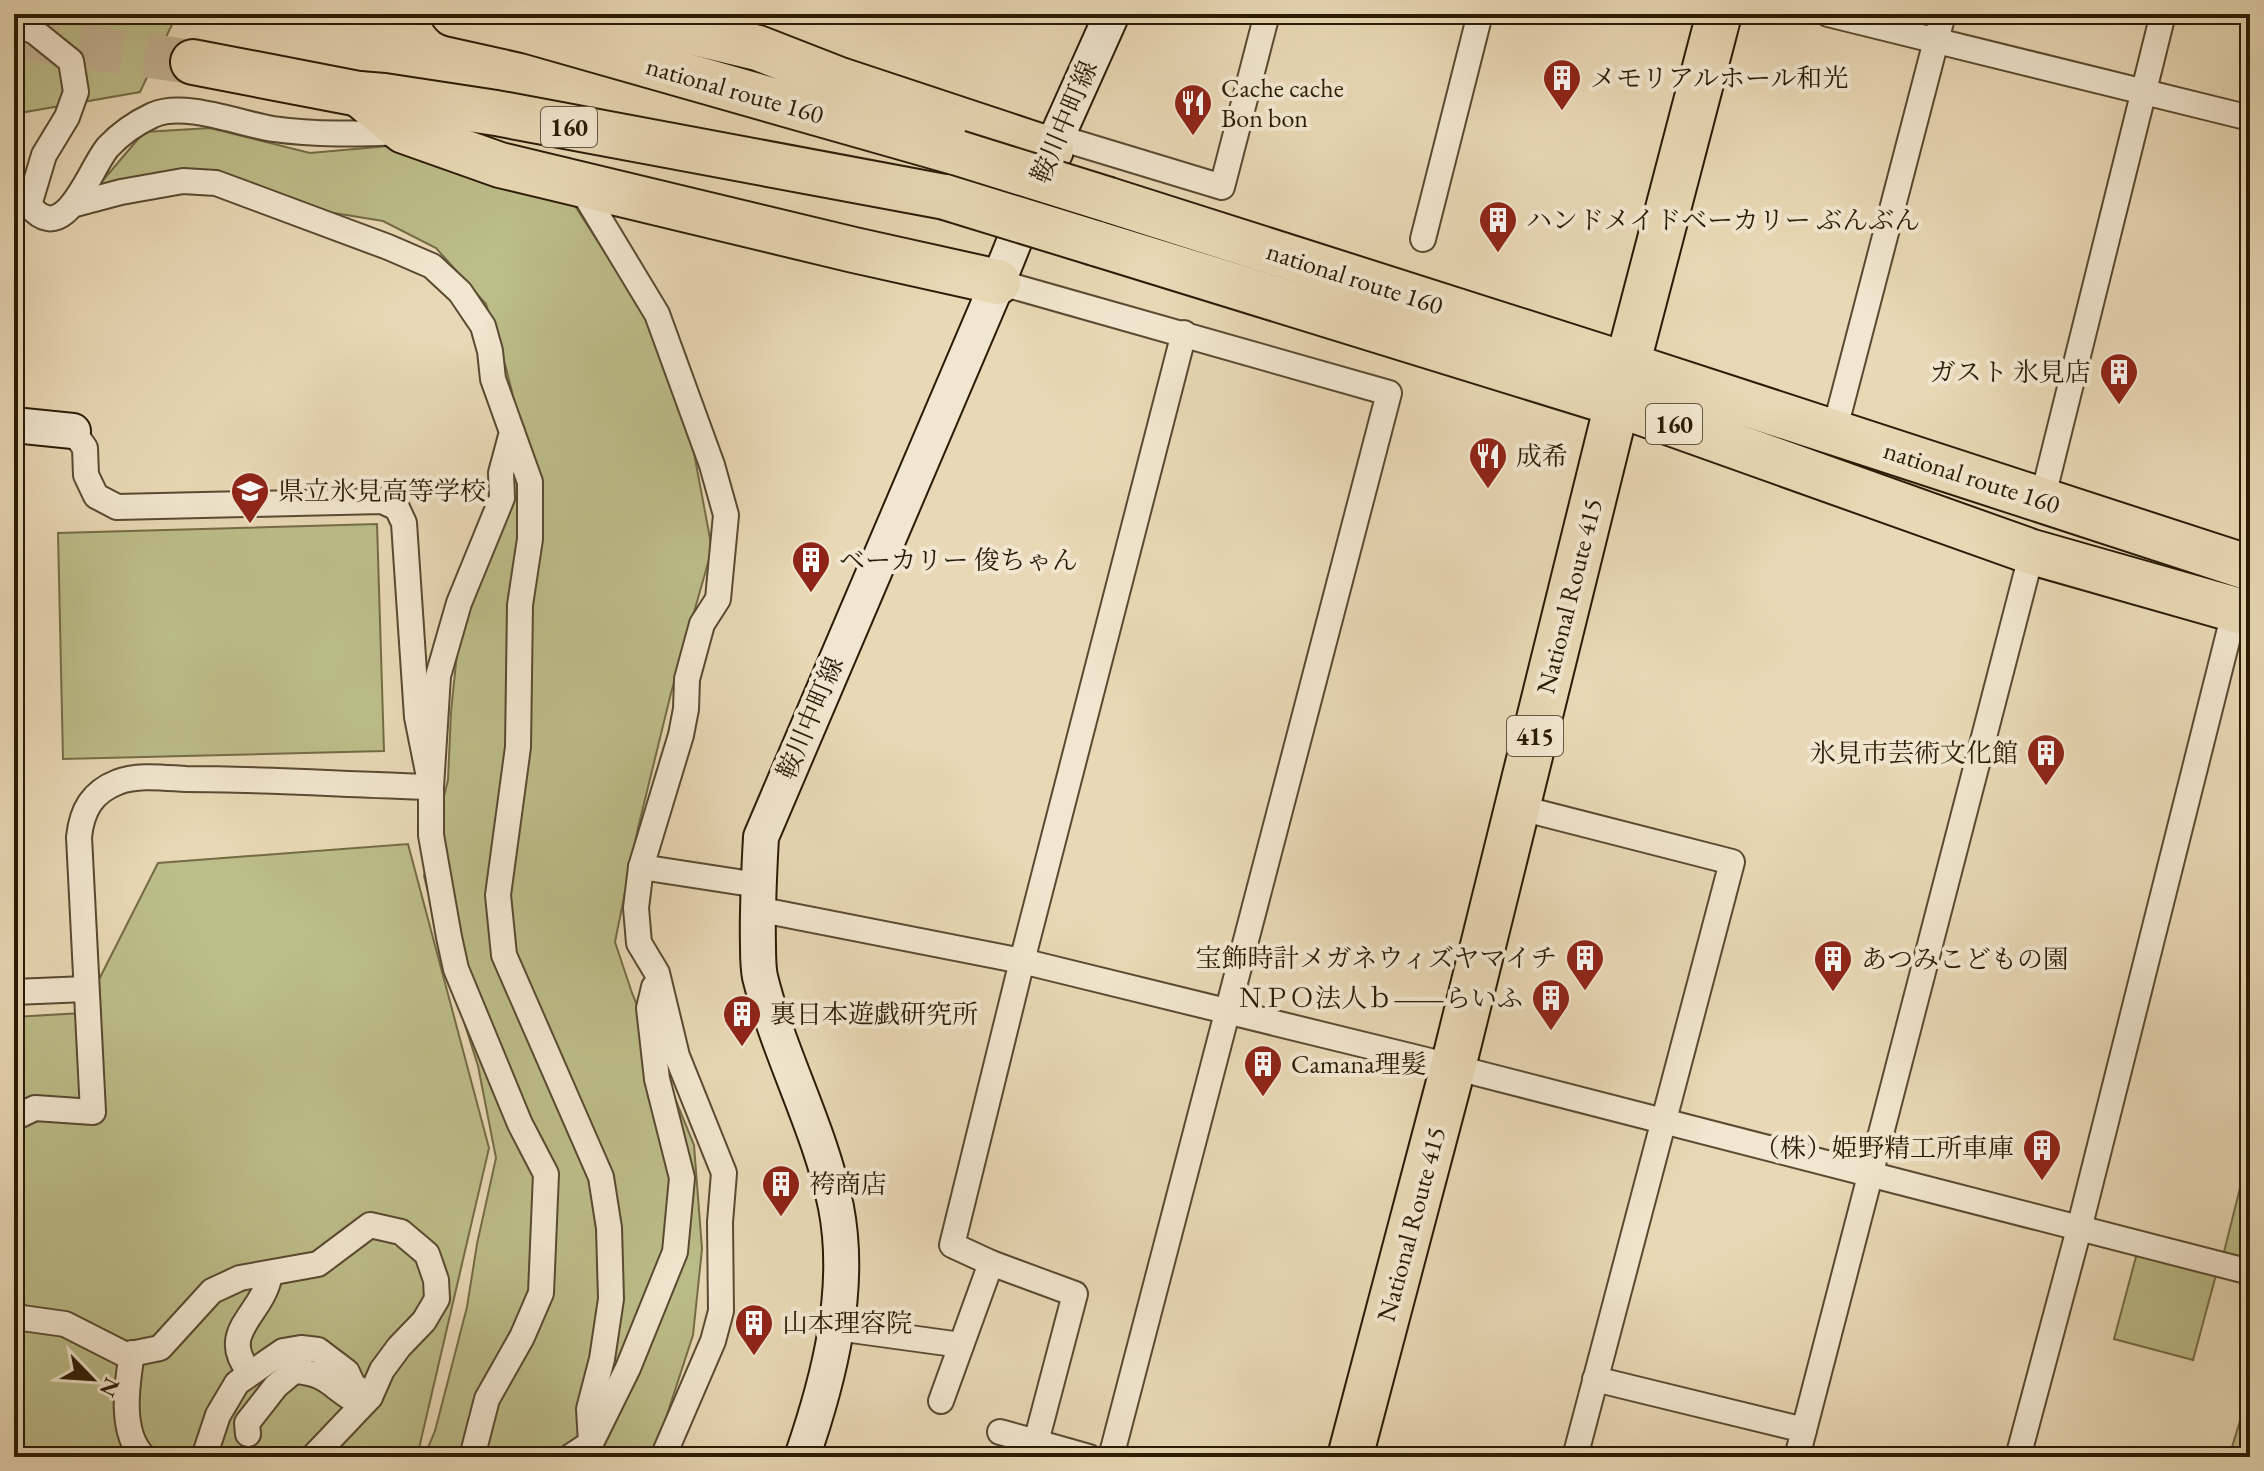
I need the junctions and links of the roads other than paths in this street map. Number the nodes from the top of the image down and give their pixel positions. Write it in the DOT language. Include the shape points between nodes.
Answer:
graph roads {
  1 [pos="453,14"];
  2 [pos="516,14"];
  3 [pos="1267,14"];
  4 [pos="1480,14"];
  5 [pos="1719,14"];
  6 [pos="1828,14"];
  7 [pos="1943,14"];
  8 [pos="2163,14"];
  9 [pos="1108,15"];
  10 [pos="14,23"];
  11 [pos="1936,40"];
  12 [pos="193,62"];
  13 [pos="2145,91"];
  14 [pos="359,94"];
  15 [pos="2250,118"];
  16 [pos="404,131"];
  17 [pos="1054,143"];
  18 [pos="578,184"];
  19 [pos="72,205"];
  20 [pos="1423,239"];
  21 [pos="998,282"];
  22 [pos="1184,333"];
  23 [pos="1622,384"];
  24 [pos="14,425"];
  25 [pos="73,431"];
  26 [pos="512,432"];
  27 [pos="1834,432"];
  28 [pos="2042,500"];
  29 [pos="2032,552"];
  30 [pos="2250,568"];
  31 [pos="2243,611"];
  32 [pos="431,787"];
  33 [pos="1517,807"];
  34 [pos="641,867"];
  35 [pos="757,897"];
  36 [pos="1022,961"];
  37 [pos="657,973"];
  38 [pos="86,989"];
  39 [pos="14,992"];
  40 [pos="1225,1013"];
  41 [pos="1453,1067"];
  42 [pos="14,1118"];
  43 [pos="1663,1121"];
  44 [pos="1869,1175"];
  45 [pos="2079,1229"];
  46 [pos="991,1263"];
  47 [pos="2250,1272"];
  48 [pos="270,1274"];
  49 [pos="14,1313"];
  50 [pos="837,1328"];
  51 [pos="961,1345"];
  52 [pos="132,1353"];
  53 [pos="250,1373"];
  54 [pos="1595,1379"];
  55 [pos="367,1401"];
  56 [pos="941,1401"];
  57 [pos="1804,1430"];
  58 [pos="1000,1432"];
  59 [pos="248,1434"];
  60 [pos="1036,1442"];
  61 [pos="589,1450"];
  62 [pos="144,1457"];
  63 [pos="204,1457"];
  64 [pos="313,1457"];
  65 [pos="472,1457"];
  66 [pos="570,1457"];
  67 [pos="663,1457"];
  68 [pos="802,1457"];
  69 [pos="1089,1457"];
  70 [pos="1111,1457"];
  71 [pos="1350,1457"];
  72 [pos="1575,1457"];
  73 [pos="1797,1457"];
  74 [pos="2018,1457"];
  1 -- 23 [label="highway, national route 160 / 160, bridge" via="529,31 1109,200"];
  2 -- 17 [label="highway" via="586,16 758,48 840,80"];
  3 -- 17 [label="street" via="1222,187"];
  4 -- 20 [label="street"];
  5 -- 23 [label="highway, National Route 415 / 415"];
  6 -- 11 [label="street"];
  7 -- 11 [label="street"];
  8 -- 13 [label="street"];
  9 -- 17 [label="main road, 鞍川中町線"];
  10 -- 19 [label="street" via="35,32 71,61 76,92 44,155 29,205 48,220"];
  11 -- 13 [label="street"];
  11 -- 27 [label="street"];
  12 -- 14 [label="highway, 160"];
  13 -- 15 [label="street"];
  13 -- 28 [label="street"];
  14 -- 16 [label="highway"];
  14 -- 23 [label="highway, national route 160 / 160, bridge" via="496,113 945,197 1095,243"];
  16 -- 18 [label="highway" via="500,165"];
  16 -- 19 [label="street" via="341,135 274,129 191,111 157,113 108,148"];
  17 -- 21 [label="main road, 鞍川中町線"];
  18 -- 21 [label="highway"];
  18 -- 34 [label="street" via="657,314 726,515 718,599 702,624 687,679 681,735"];
  19 -- 26 [label="street" via="183,181 216,183 432,266 460,292 483,326 493,379"];
  21 -- 22 [label="street"];
  21 -- 35 [label="main road, 鞍川中町線" via="776,797 761,837"];
  22 -- 36 [label="street"];
  22 -- 40 [label="street" via="1389,393"];
  23 -- 27 [label="highway, national route 160 / 160"];
  23 -- 29 [label="highway, national route 160 / 160"];
  23 -- 33 [label="highway, National Route 415 / 415"];
  24 -- 25 [label="main road"];
  25 -- 32 [label="street" via="85,448 86,475 96,496 117,507 382,501 397,508 404,523 417,717"];
  26 -- 32 [label="street" via="501,473 502,498 459,603 438,676"];
  26 -- 61 [label="street" via="530,482 530,539 520,605 518,747 498,895 504,955 601,1177 611,1299 589,1409"];
  27 -- 28 [label="highway, national route 160 / 160"];
  28 -- 30 [label="highway, national route 160 / 160"];
  29 -- 31 [label="highway, national route 160 / 160"];
  29 -- 44 [label="street"];
  31 -- 45 [label="street"];
  32 -- 38 [label="street" via="164,778 122,780 98,792 81,820 79,837"];
  32 -- 65 [label="street" via="431,835 456,969 546,1174 541,1293 487,1399"];
  33 -- 41 [label="highway, National Route 415 / 415"];
  33 -- 43 [label="street" via="1732,862"];
  34 -- 35 [label="street"];
  34 -- 37 [label="street" via="639,943"];
  35 -- 36 [label="street"];
  35 -- 50 [label="main road, 鞍川中町線" via="759,974 836,1208"];
  36 -- 40 [label="street"];
  36 -- 46 [label="street" via="952,1245"];
  37 -- 61 [label="street" via="649,1008 657,1079 682,1178 675,1252"];
  37 -- 67 [label="street" via="677,1056 724,1173 721,1311"];
  38 -- 39 [label="street"];
  38 -- 42 [label="street" via="93,1112 35,1108"];
  40 -- 41 [label="street"];
  40 -- 70 [label="street"];
  41 -- 43 [label="street"];
  41 -- 71 [label="highway, National Route 415 / 415"];
  43 -- 44 [label="street"];
  43 -- 54 [label="street"];
  44 -- 45 [label="street"];
  44 -- 57 [label="street"];
  45 -- 47 [label="street"];
  45 -- 74 [label="street"];
  46 -- 51 [label="street"];
  46 -- 60 [label="street" via="1075,1294"];
  48 -- 52 [label="street" via="240,1278 212,1291 160,1348"];
  48 -- 53 [label="street" via="268,1288 236,1342"];
  48 -- 55 [label="street" via="318,1264 370,1225 401,1232 427,1254 437,1299 382,1370"];
  49 -- 52 [label="street" via="65,1324 126,1355"];
  50 -- 51 [label="street"];
  50 -- 68 [label="main road, 鞍川中町線"];
  51 -- 56 [label="street"];
  52 -- 62 [label="street" via="127,1390 130,1431 135,1449"];
  53 -- 55 [label="street" via="283,1351 318,1350 347,1372"];
  53 -- 63 [label="street" via="237,1383 218,1415"];
  54 -- 57 [label="street"];
  54 -- 72 [label="street"];
  55 -- 59 [label="street" via="346,1395 313,1372 294,1371 247,1423"];
  55 -- 64 [label="street"];
  57 -- 73 [label="street"];
  58 -- 60 [label="street"];
  60 -- 69 [label="street"];
  61 -- 66 [label="street"];
}
